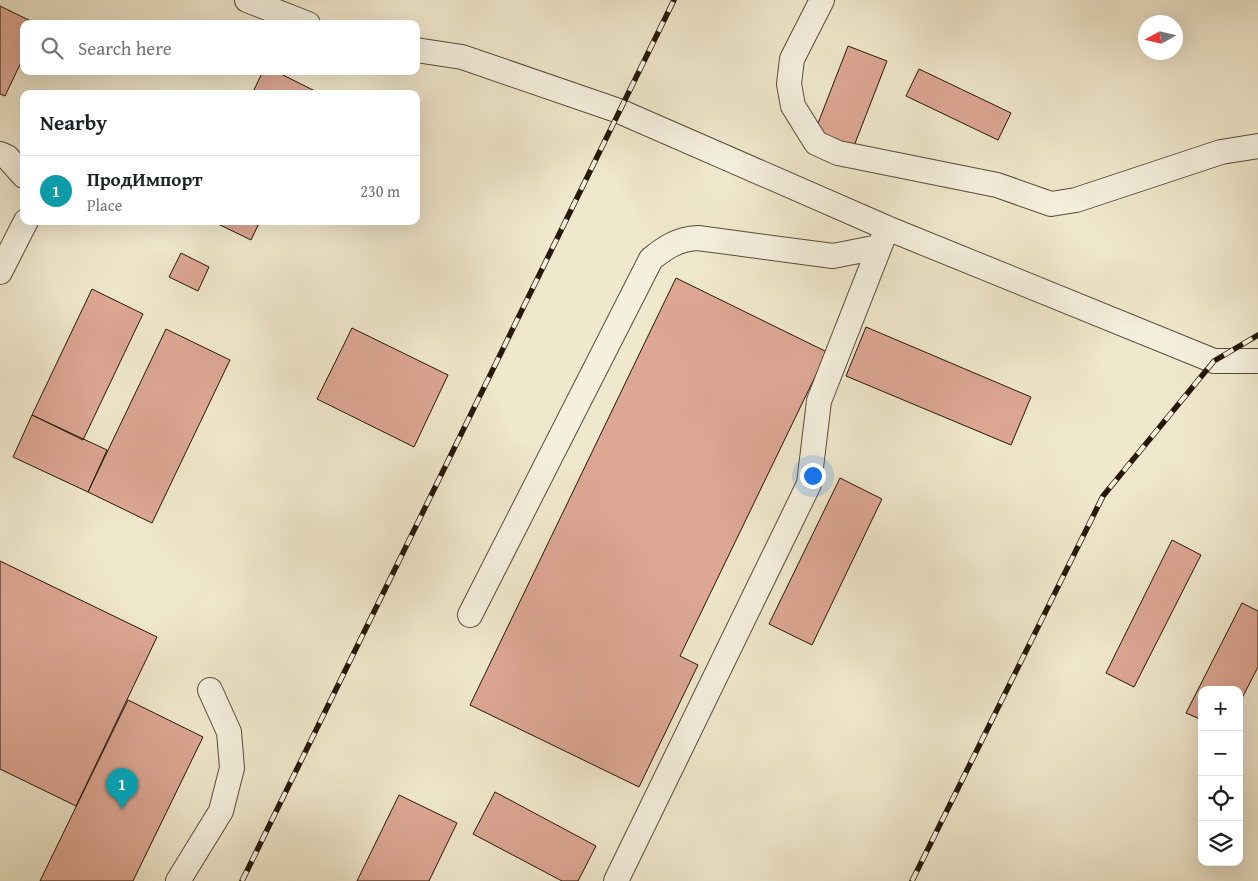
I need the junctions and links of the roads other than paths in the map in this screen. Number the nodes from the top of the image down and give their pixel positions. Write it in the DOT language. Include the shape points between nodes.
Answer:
graph roads {
  1 [pos="247,0"];
  2 [pos="822,0"];
  3 [pos="298,20"];
  4 [pos="420,51"];
  5 [pos="1258,146"];
  6 [pos="0,154"];
  7 [pos="20,172"];
  8 [pos="24,225"];
  9 [pos="883,237"];
  10 [pos="0,272"];
  11 [pos="1258,361"];
  12 [pos="470,615"];
  13 [pos="210,690"];
  14 [pos="178,881"];
  15 [pos="616,881"];
  1 -- 3 [label="lane"];
  2 -- 5 [label="lane" via="792,60 789,84 793,106 816,143 838,153 996,185 1051,204 1076,200 1221,152"];
  4 -- 9 [label="lane" via="462,57 619,111"];
  6 -- 7 [label="lane"];
  8 -- 10 [label="lane"];
  9 -- 11 [label="lane" via="1214,361"];
  9 -- 12 [label="lane" via="833,256 684,238 666,246 651,259"];
  9 -- 15 [label="lane" via="819,401 810,484"];
  13 -- 14 [label="lane" via="229,732 232,768 221,811"];
}
